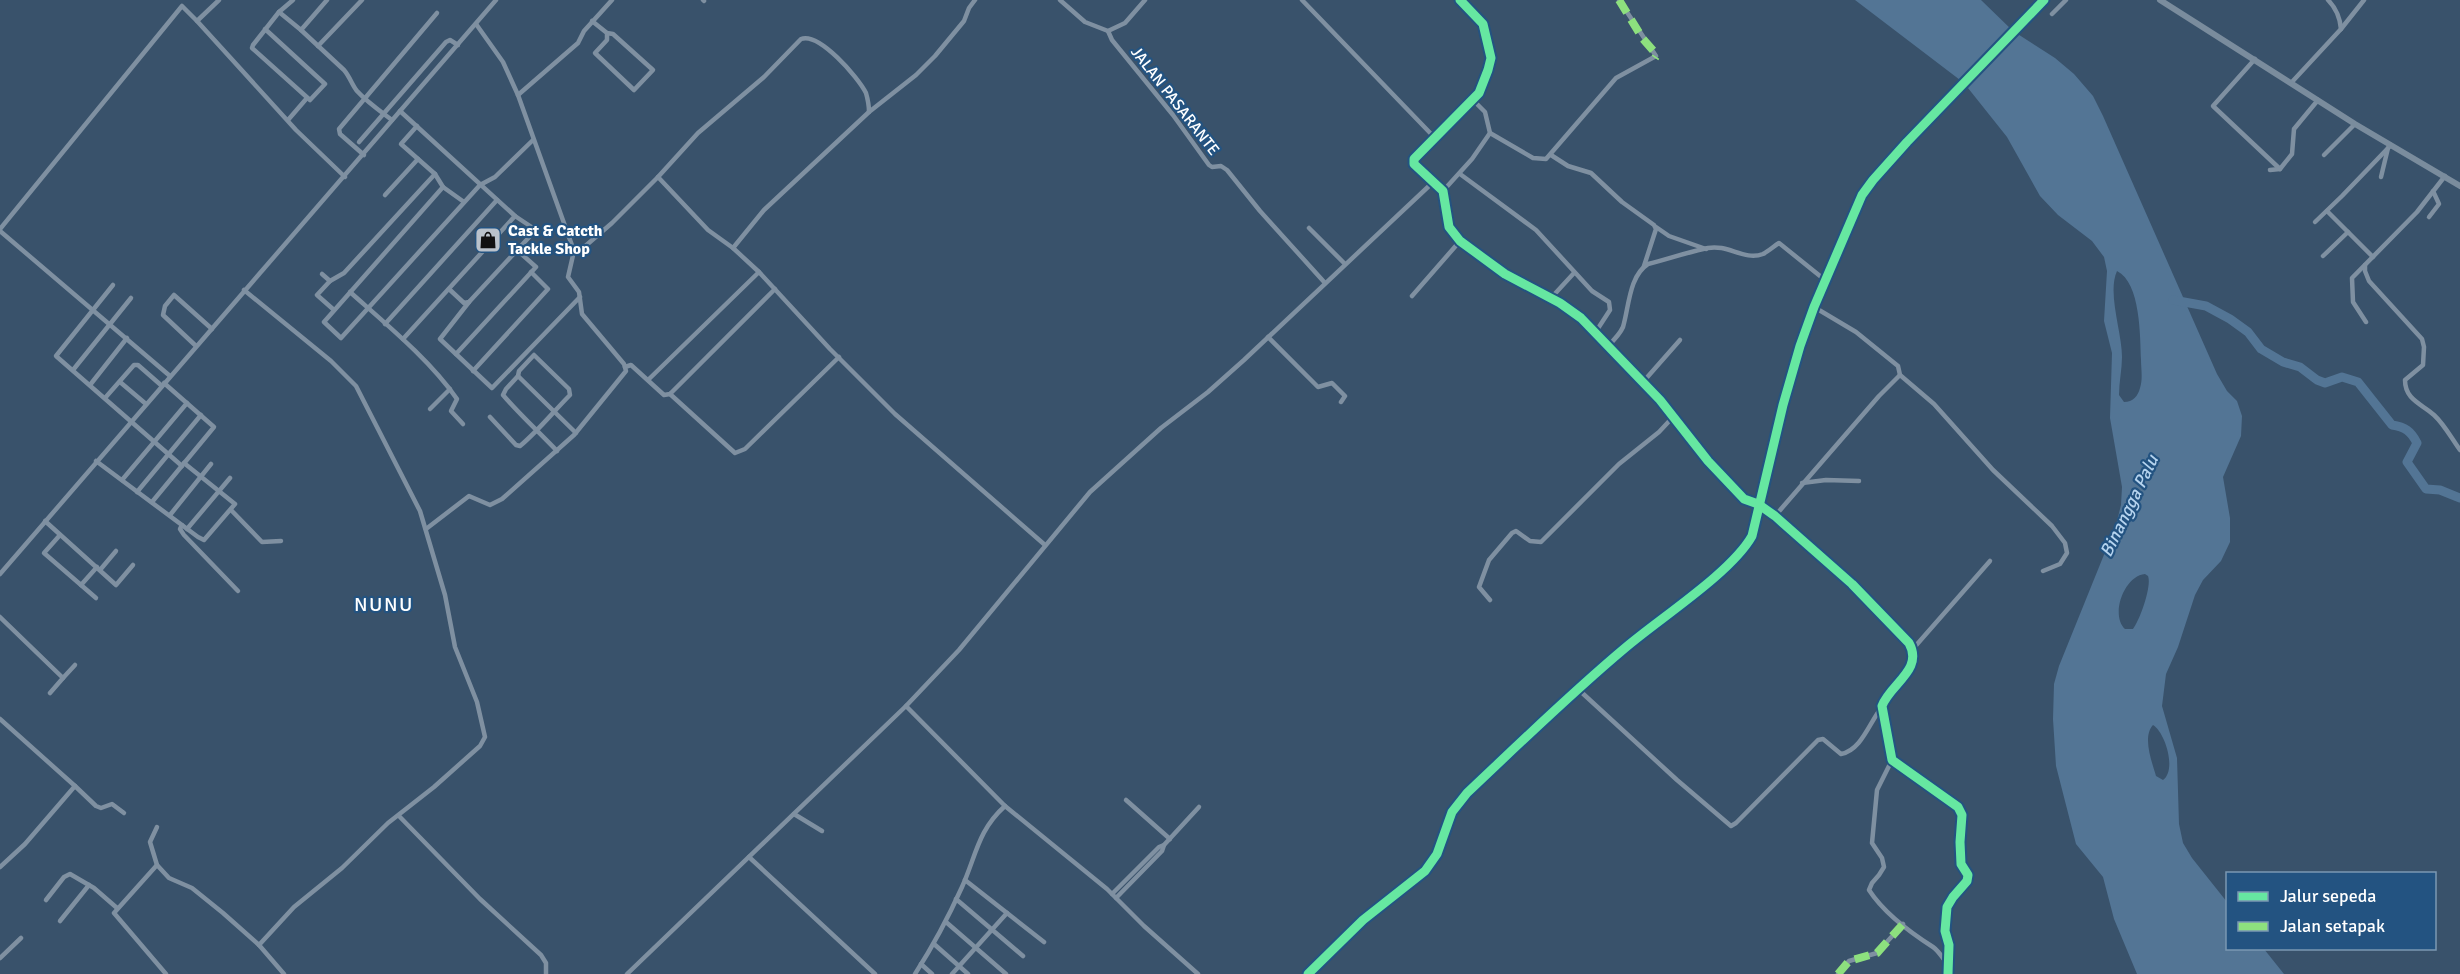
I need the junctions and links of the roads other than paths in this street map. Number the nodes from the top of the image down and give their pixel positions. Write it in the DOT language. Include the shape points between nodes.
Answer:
graph roads {
  1 [pos="219,0"];
  2 [pos="293,0"];
  3 [pos="327,0"];
  4 [pos="362,0"];
  5 [pos="496,0"];
  6 [pos="612,0"];
  7 [pos="975,0"];
  8 [pos="1060,0"];
  9 [pos="1145,0"];
  10 [pos="1302,0"];
  11 [pos="1460,0"];
  12 [pos="1619,0"];
  13 [pos="2044,0"];
  14 [pos="2066,0"];
  15 [pos="2160,0"];
  16 [pos="2328,0"];
  17 [pos="2364,0"];
  18 [pos="180,3"];
  19 [pos="279,12"];
  20 [pos="437,13"];
  21 [pos="2052,14"];
  22 [pos="197,21"];
  23 [pos="592,21"];
  24 [pos="476,24"];
  25 [pos="266,29"];
  26 [pos="2341,29"];
  27 [pos="301,30"];
  28 [pos="1108,31"];
  29 [pos="607,33"];
  30 [pos="458,45"];
  31 [pos="318,46"];
  32 [pos="2255,59"];
  33 [pos="2291,83"];
  34 [pos="518,95"];
  35 [pos="307,98"];
  36 [pos="364,98"];
  37 [pos="1473,100"];
  38 [pos="2318,100"];
  39 [pos="400,111"];
  40 [pos="869,112"];
  41 [pos="384,114"];
  42 [pos="288,120"];
  43 [pos="392,120"];
  44 [pos="2355,124"];
  45 [pos="417,126"];
  46 [pos="1490,133"];
  47 [pos="1435,138"];
  48 [pos="533,140"];
  49 [pos="359,142"];
  50 [pos="2389,146"];
  51 [pos="364,154"];
  52 [pos="1551,155"];
  53 [pos="2324,155"];
  54 [pos="418,159"];
  55 [pos="2280,169"];
  56 [pos="2270,170"];
  57 [pos="435,174"];
  58 [pos="1460,174"];
  59 [pos="2445,176"];
  60 [pos="345,177"];
  61 [pos="658,177"];
  62 [pos="2381,177"];
  63 [pos="1431,180"];
  64 [pos="480,185"];
  65 [pos="2460,186"];
  66 [pos="443,187"];
  67 [pos="1443,191"];
  68 [pos="2433,191"];
  69 [pos="385,195"];
  70 [pos="497,200"];
  71 [pos="464,202"];
  72 [pos="2326,211"];
  73 [pos="515,216"];
  74 [pos="2429,217"];
  75 [pos="2315,222"];
  76 [pos="1656,227"];
  77 [pos="1309,228"];
  78 [pos="0,230"];
  79 [pos="2348,232"];
  80 [pos="1460,241"];
  81 [pos="732,248"];
  82 [pos="1706,249"];
  83 [pos="518,250"];
  84 [pos="574,251"];
  85 [pos="2324,256"];
  86 [pos="2373,257"];
  87 [pos="1345,264"];
  88 [pos="2364,265"];
  89 [pos="1644,266"];
  90 [pos="531,272"];
  91 [pos="759,272"];
  92 [pos="1574,273"];
  93 [pos="322,274"];
  94 [pos="1825,280"];
  95 [pos="330,281"];
  96 [pos="1325,283"];
  97 [pos="113,285"];
  98 [pos="775,289"];
  99 [pos="244,290"];
  100 [pos="449,290"];
  101 [pos="350,292"];
  102 [pos="317,295"];
  103 [pos="1412,296"];
  104 [pos="579,297"];
  105 [pos="131,298"];
  106 [pos="1551,298"];
  107 [pos="312,300"];
  108 [pos="469,302"];
  109 [pos="1814,307"];
  110 [pos="368,308"];
  111 [pos="93,310"];
  112 [pos="334,310"];
  113 [pos="2366,322"];
  114 [pos="385,324"];
  115 [pos="110,325"];
  116 [pos="212,329"];
  117 [pos="1595,333"];
  118 [pos="1268,337"];
  119 [pos="127,339"];
  120 [pos="402,339"];
  121 [pos="1680,340"];
  122 [pos="196,346"];
  123 [pos="1608,346"];
  124 [pos="456,354"];
  125 [pos="839,357"];
  126 [pos="625,367"];
  127 [pos="73,370"];
  128 [pos="473,371"];
  129 [pos="1900,375"];
  130 [pos="170,376"];
  131 [pos="518,376"];
  132 [pos="648,380"];
  133 [pos="120,382"];
  134 [pos="1643,382"];
  135 [pos="163,384"];
  136 [pos="90,385"];
  137 [pos="450,389"];
  138 [pos="670,394"];
  139 [pos="105,399"];
  140 [pos="1341,402"];
  141 [pos="146,404"];
  142 [pos="187,404"];
  143 [pos="430,409"];
  144 [pos="554,411"];
  145 [pos="201,415"];
  146 [pos="490,417"];
  147 [pos="1673,417"];
  148 [pos="130,422"];
  149 [pos="463,424"];
  150 [pos="536,429"];
  151 [pos="576,432"];
  152 [pos="154,442"];
  153 [pos="2460,450"];
  154 [pos="557,451"];
  155 [pos="168,454"];
  156 [pos="96,461"];
  157 [pos="183,464"];
  158 [pos="211,464"];
  159 [pos="201,476"];
  160 [pos="230,478"];
  161 [pos="122,480"];
  162 [pos="1860,481"];
  163 [pos="1802,483"];
  164 [pos="219,490"];
  165 [pos="137,492"];
  166 [pos="152,502"];
  167 [pos="1758,504"];
  168 [pos="232,511"];
  169 [pos="170,515"];
  170 [pos="1775,516"];
  171 [pos="45,521"];
  172 [pos="185,527"];
  173 [pos="426,529"];
  174 [pos="60,535"];
  175 [pos="281,541"];
  176 [pos="1045,545"];
  177 [pos="116,551"];
  178 [pos="1990,561"];
  179 [pos="133,565"];
  180 [pos="98,568"];
  181 [pos="2043,571"];
  182 [pos="0,574"];
  183 [pos="81,585"];
  184 [pos="238,591"];
  185 [pos="96,598"];
  186 [pos="1490,600"];
  187 [pos="0,617"];
  188 [pos="1912,650"];
  189 [pos="75,665"];
  190 [pos="63,678"];
  191 [pos="1579,690"];
  192 [pos="50,693"];
  193 [pos="906,706"];
  194 [pos="1882,706"];
  195 [pos="0,719"];
  196 [pos="1892,760"];
  197 [pos="75,786"];
  198 [pos="1126,800"];
  199 [pos="1005,806"];
  200 [pos="1200,807"];
  201 [pos="124,813"];
  202 [pos="794,814"];
  203 [pos="399,816"];
  204 [pos="157,827"];
  205 [pos="822,831"];
  206 [pos="1170,839"];
  207 [pos="749,857"];
  208 [pos="157,866"];
  209 [pos="0,867"];
  210 [pos="965,880"];
  211 [pos="89,885"];
  212 [pos="1114,896"];
  213 [pos="957,899"];
  214 [pos="46,900"];
  215 [pos="117,908"];
  216 [pos="1007,913"];
  217 [pos="60,921"];
  218 [pos="946,922"];
  219 [pos="1903,924"];
  220 [pos="992,930"];
  221 [pos="21,938"];
  222 [pos="1044,942"];
  223 [pos="934,944"];
  224 [pos="259,945"];
  225 [pos="976,948"];
  226 [pos="1023,957"];
  227 [pos="0,958"];
  228 [pos="921,964"];
  229 [pos="1948,965"];
  230 [pos="959,966"];
  231 [pos="166,974"];
  232 [pos="284,974"];
  233 [pos="546,974"];
  234 [pos="627,974"];
  235 [pos="875,974"];
  236 [pos="915,974"];
  237 [pos="932,974"];
  238 [pos="952,974"];
  239 [pos="968,974"];
  240 [pos="1006,974"];
  241 [pos="1198,974"];
  242 [pos="1308,974"];
  243 [pos="1838,974"];
  244 [pos="1948,974"];
  1 -- 22 [label="street"];
  2 -- 19 [label="street"];
  3 -- 27 [label="street"];
  4 -- 31 [label="street"];
  5 -- 24 [label="street"];
  6 -- 23 [label="street"];
  7 -- 40 [label="street" via="964,21 935,56"];
  8 -- 28 [label="street" via="1085,22"];
  9 -- 28 [label="street" via="1125,23"];
  10 -- 47 [label="street"];
  11 -- 37 [label="street" via="1483,24 1491,58 1482,87"];
  12 -- 52 [label="street" via="1656,56 1610,84"];
  13 -- 94 [label="street" via="1868,186"];
  14 -- 21 [label="street"];
  15 -- 32 [label="main road"];
  16 -- 26 [label="street" via="2334,6"];
  17 -- 26 [label="street"];
  18 -- 22 [label="street"];
  18 -- 78 [label="street"];
  19 -- 25 [label="street"];
  19 -- 27 [label="street"];
  20 -- 36 [label="street"];
  22 -- 42 [label="street"];
  23 -- 29 [label="street"];
  23 -- 34 [label="street" via="571,50"];
  24 -- 30 [label="street"];
  24 -- 34 [label="street" via="503,62"];
  25 -- 35 [label="street" via="253,50"];
  25 -- 35 [label="street" via="325,84 310,100"];
  26 -- 33 [label="street"];
  27 -- 31 [label="street"];
  28 -- 96 [label="street, JALAN PASARANTE" via="1209,165 1227,170"];
  29 -- 29 [label="street" via="653,70 634,90 595,52 607,40"];
  30 -- 39 [label="street"];
  30 -- 41 [label="street" via="446,42"];
  31 -- 36 [label="street" via="350,77"];
  32 -- 33 [label="main road"];
  32 -- 55 [label="street" via="2213,106"];
  33 -- 38 [label="main road"];
  34 -- 48 [label="street"];
  35 -- 42 [label="street"];
  36 -- 41 [label="street"];
  36 -- 51 [label="street" via="338,130"];
  37 -- 46 [label="street" via="1485,112"];
  37 -- 47 [label="street"];
  38 -- 44 [label="main road"];
  38 -- 55 [label="street" via="2294,129 2294,151"];
  39 -- 43 [label="street"];
  39 -- 45 [label="street"];
  40 -- 61 [label="street" via="864,91 845,65 815,40 804,38 698,133"];
  40 -- 81 [label="street" via="764,210"];
  41 -- 43 [label="street"];
  41 -- 49 [label="street"];
  42 -- 60 [label="street"];
  43 -- 51 [label="street"];
  44 -- 50 [label="main road"];
  44 -- 53 [label="street"];
  45 -- 54 [label="street" via="401,144"];
  45 -- 64 [label="street"];
  46 -- 52 [label="street" via="1533,158 1541,160"];
  46 -- 58 [label="street"];
  47 -- 63 [label="street" via="1413,162"];
  48 -- 64 [label="street" via="495,177"];
  48 -- 84 [label="street"];
  50 -- 59 [label="main road"];
  50 -- 62 [label="street"];
  50 -- 72 [label="street"];
  51 -- 60 [label="street"];
  52 -- 76 [label="street" via="1568,166 1591,173"];
  54 -- 57 [label="street"];
  54 -- 69 [label="street"];
  55 -- 56 [label="street"];
  57 -- 66 [label="street"];
  57 -- 95 [label="street" via="344,273"];
  58 -- 67 [label="street"];
  58 -- 92 [label="street" via="1536,230"];
  59 -- 65 [label="main road"];
  59 -- 68 [label="street"];
  60 -- 99 [label="street"];
  61 -- 81 [label="street" via="708,230"];
  61 -- 84 [label="street" via="591,242"];
  63 -- 67 [label="street"];
  63 -- 87 [label="street"];
  64 -- 70 [label="street"];
  64 -- 71 [label="street"];
  66 -- 71 [label="street"];
  66 -- 101 [label="street"];
  67 -- 80 [label="street" via="1449,227"];
  68 -- 74 [label="street" via="2439,204"];
  68 -- 86 [label="street"];
  70 -- 73 [label="street"];
  70 -- 114 [label="street"];
  71 -- 110 [label="street"];
  72 -- 75 [label="street"];
  72 -- 79 [label="street"];
  73 -- 83 [label="street" via="534,231"];
  73 -- 100 [label="street"];
  76 -- 82 [label="street" via="1669,236"];
  76 -- 89 [label="street"];
  77 -- 87 [label="street"];
  78 -- 111 [label="street"];
  79 -- 85 [label="street"];
  79 -- 86 [label="street"];
  80 -- 103 [label="street"];
  80 -- 106 [label="street" via="1505,274"];
  81 -- 91 [label="street"];
  82 -- 89 [label="street"];
  82 -- 94 [label="street" via="1721,247 1748,256 1764,253 1779,243"];
  83 -- 90 [label="street" via="536,267"];
  83 -- 108 [label="street"];
  84 -- 104 [label="street" via="568,277"];
  86 -- 88 [label="street"];
  87 -- 96 [label="street"];
  88 -- 113 [label="street" via="2351,281 2355,308"];
  88 -- 153 [label="street" via="2369,281 2422,339 2423,366 2404,380 2409,396 2434,415"];
  89 -- 123 [label="street" via="1627,303 1620,333"];
  90 -- 124 [label="street"];
  90 -- 128 [label="street" via="548,289"];
  91 -- 98 [label="street"];
  91 -- 132 [label="street"];
  92 -- 106 [label="street"];
  92 -- 117 [label="street" via="1611,305"];
  93 -- 95 [label="street"];
  94 -- 109 [label="street"];
  95 -- 102 [label="street"];
  96 -- 118 [label="street"];
  97 -- 111 [label="street"];
  98 -- 125 [label="street"];
  98 -- 138 [label="street"];
  99 -- 116 [label="street"];
  99 -- 173 [label="street" via="356,386 411,491"];
  100 -- 108 [label="street" via="464,303"];
  100 -- 120 [label="street"];
  101 -- 110 [label="street"];
  101 -- 112 [label="street"];
  102 -- 107 [label="street"];
  102 -- 112 [label="street"];
  104 -- 126 [label="street" via="582,314"];
  104 -- 128 [label="street" via="492,388"];
  105 -- 115 [label="street"];
  106 -- 117 [label="street" via="1571,309"];
  108 -- 124 [label="street" via="440,337"];
  109 -- 129 [label="street" via="1881,351 1898,366"];
  109 -- 167 [label="street" via="1789,383"];
  110 -- 112 [label="street" via="340,338 324,322"];
  110 -- 114 [label="street"];
  111 -- 115 [label="street"];
  111 -- 127 [label="street" via="56,354"];
  114 -- 120 [label="street"];
  115 -- 119 [label="street"];
  115 -- 127 [label="street"];
  116 -- 122 [label="street"];
  116 -- 122 [label="street" via="174,296 163,315"];
  117 -- 123 [label="street"];
  118 -- 140 [label="street" via="1318,387 1336,385 1345,396"];
  118 -- 176 [label="street" via="1111,472"];
  119 -- 130 [label="street"];
  119 -- 136 [label="street"];
  120 -- 137 [label="street"];
  121 -- 134 [label="street"];
  122 -- 130 [label="street"];
  123 -- 134 [label="street"];
  124 -- 128 [label="street"];
  125 -- 138 [label="street" via="745,449 735,453"];
  125 -- 176 [label="street" via="920,438"];
  126 -- 132 [label="street" via="631,365"];
  126 -- 151 [label="street" via="625,376"];
  127 -- 136 [label="street"];
  129 -- 163 [label="street"];
  129 -- 181 [label="street" via="1934,404 2061,538 2067,549 2064,559"];
  130 -- 135 [label="street"];
  131 -- 144 [label="street"];
  131 -- 144 [label="street" via="534,355 571,392"];
  131 -- 150 [label="street" via="503,395"];
  132 -- 138 [label="street" via="664,395"];
  133 -- 135 [label="street" via="136,365"];
  133 -- 139 [label="street"];
  133 -- 141 [label="street"];
  134 -- 147 [label="street"];
  135 -- 141 [label="street"];
  135 -- 142 [label="street"];
  136 -- 139 [label="street"];
  137 -- 143 [label="street"];
  137 -- 149 [label="street" via="457,399 451,411"];
  139 -- 148 [label="street"];
  141 -- 148 [label="street"];
  142 -- 145 [label="street"];
  142 -- 152 [label="street"];
  144 -- 150 [label="street"];
  144 -- 151 [label="street"];
  145 -- 155 [label="street"];
  145 -- 157 [label="street" via="214,428"];
  146 -- 150 [label="street" via="518,446"];
  147 -- 167 [label="street" via="1744,499"];
  147 -- 186 [label="street" via="1619,464 1541,542 1530,541 1516,531 1512,533 1485,568 1479,587"];
  148 -- 152 [label="street"];
  148 -- 156 [label="street"];
  150 -- 154 [label="street"];
  151 -- 154 [label="street"];
  152 -- 155 [label="street"];
  152 -- 161 [label="street"];
  154 -- 173 [label="street" via="493,505 469,496"];
  155 -- 157 [label="street"];
  155 -- 165 [label="street"];
  156 -- 161 [label="street"];
  156 -- 171 [label="street"];
  157 -- 159 [label="street"];
  157 -- 166 [label="street"];
  158 -- 159 [label="street"];
  159 -- 164 [label="street"];
  159 -- 169 [label="street"];
  160 -- 164 [label="street"];
  161 -- 165 [label="street"];
  162 -- 163 [label="street"];
  163 -- 170 [label="street"];
  164 -- 168 [label="street" via="234,502"];
  164 -- 172 [label="street"];
  165 -- 166 [label="street"];
  166 -- 169 [label="street"];
  167 -- 170 [label="street"];
  167 -- 191 [label="street" via="1752,536 1742,550"];
  168 -- 172 [label="street" via="206,539"];
  168 -- 175 [label="street" via="262,542"];
  169 -- 172 [label="street"];
  170 -- 188 [label="street" via="1852,584"];
  171 -- 174 [label="street"];
  171 -- 182 [label="street"];
  172 -- 184 [label="street" via="180,530 184,535"];
  173 -- 203 [label="street" via="445,595 454,647 477,702 485,737 480,746"];
  174 -- 180 [label="street"];
  174 -- 183 [label="street" via="44,553"];
  176 -- 193 [label="street" via="959,650"];
  177 -- 180 [label="street"];
  178 -- 188 [label="street"];
  179 -- 180 [label="street" via="116,585"];
  180 -- 183 [label="street"];
  183 -- 185 [label="street"];
  187 -- 190 [label="street"];
  188 -- 194 [label="street" via="1911,666"];
  189 -- 190 [label="street"];
  190 -- 192 [label="street"];
  191 -- 194 [label="street" via="1731,826 1818,740 1841,754 1851,750"];
  191 -- 242 [label="street" via="1459,802 1449,817 1437,854 1425,871 1364,920"];
  193 -- 199 [label="street"];
  193 -- 202 [label="street"];
  194 -- 196 [label="street"];
  195 -- 197 [label="street"];
  196 -- 219 [label="street" via="1876,790 1872,843 1884,867 1869,890"];
  196 -- 229 [label="street" via="1961,812 1960,853 1968,881 1947,908 1944,932 1949,945"];
  197 -- 201 [label="street" via="96,806 112,804"];
  197 -- 209 [label="street"];
  198 -- 206 [label="street"];
  199 -- 210 [label="street" via="984,831"];
  199 -- 212 [label="street"];
  200 -- 206 [label="street"];
  202 -- 205 [label="street"];
  202 -- 207 [label="street"];
  203 -- 224 [label="street" via="294,907"];
  203 -- 233 [label="street" via="541,955"];
  204 -- 208 [label="street" via="150,842"];
  206 -- 212 [label="street"];
  207 -- 234 [label="street"];
  207 -- 235 [label="street"];
  208 -- 215 [label="street"];
  208 -- 224 [label="street" via="169,878 199,893"];
  210 -- 213 [label="street"];
  210 -- 216 [label="street"];
  211 -- 214 [label="street" via="67,874"];
  211 -- 215 [label="street"];
  211 -- 217 [label="street"];
  212 -- 241 [label="street"];
  213 -- 218 [label="street"];
  213 -- 220 [label="street"];
  215 -- 231 [label="street" via="116,916"];
  216 -- 220 [label="street"];
  216 -- 222 [label="street"];
  218 -- 223 [label="street"];
  218 -- 225 [label="street"];
  219 -- 229 [label="street" via="1933,947"];
  219 -- 243 [label="street" via="1878,953 1849,961"];
  220 -- 225 [label="street"];
  220 -- 226 [label="street"];
  221 -- 227 [label="street"];
  223 -- 228 [label="street"];
  223 -- 230 [label="street"];
  224 -- 232 [label="street"];
  225 -- 230 [label="street"];
  225 -- 240 [label="street"];
  228 -- 236 [label="street"];
  228 -- 237 [label="street"];
  229 -- 244 [label="street"];
  230 -- 238 [label="street"];
  230 -- 239 [label="street"];
}
